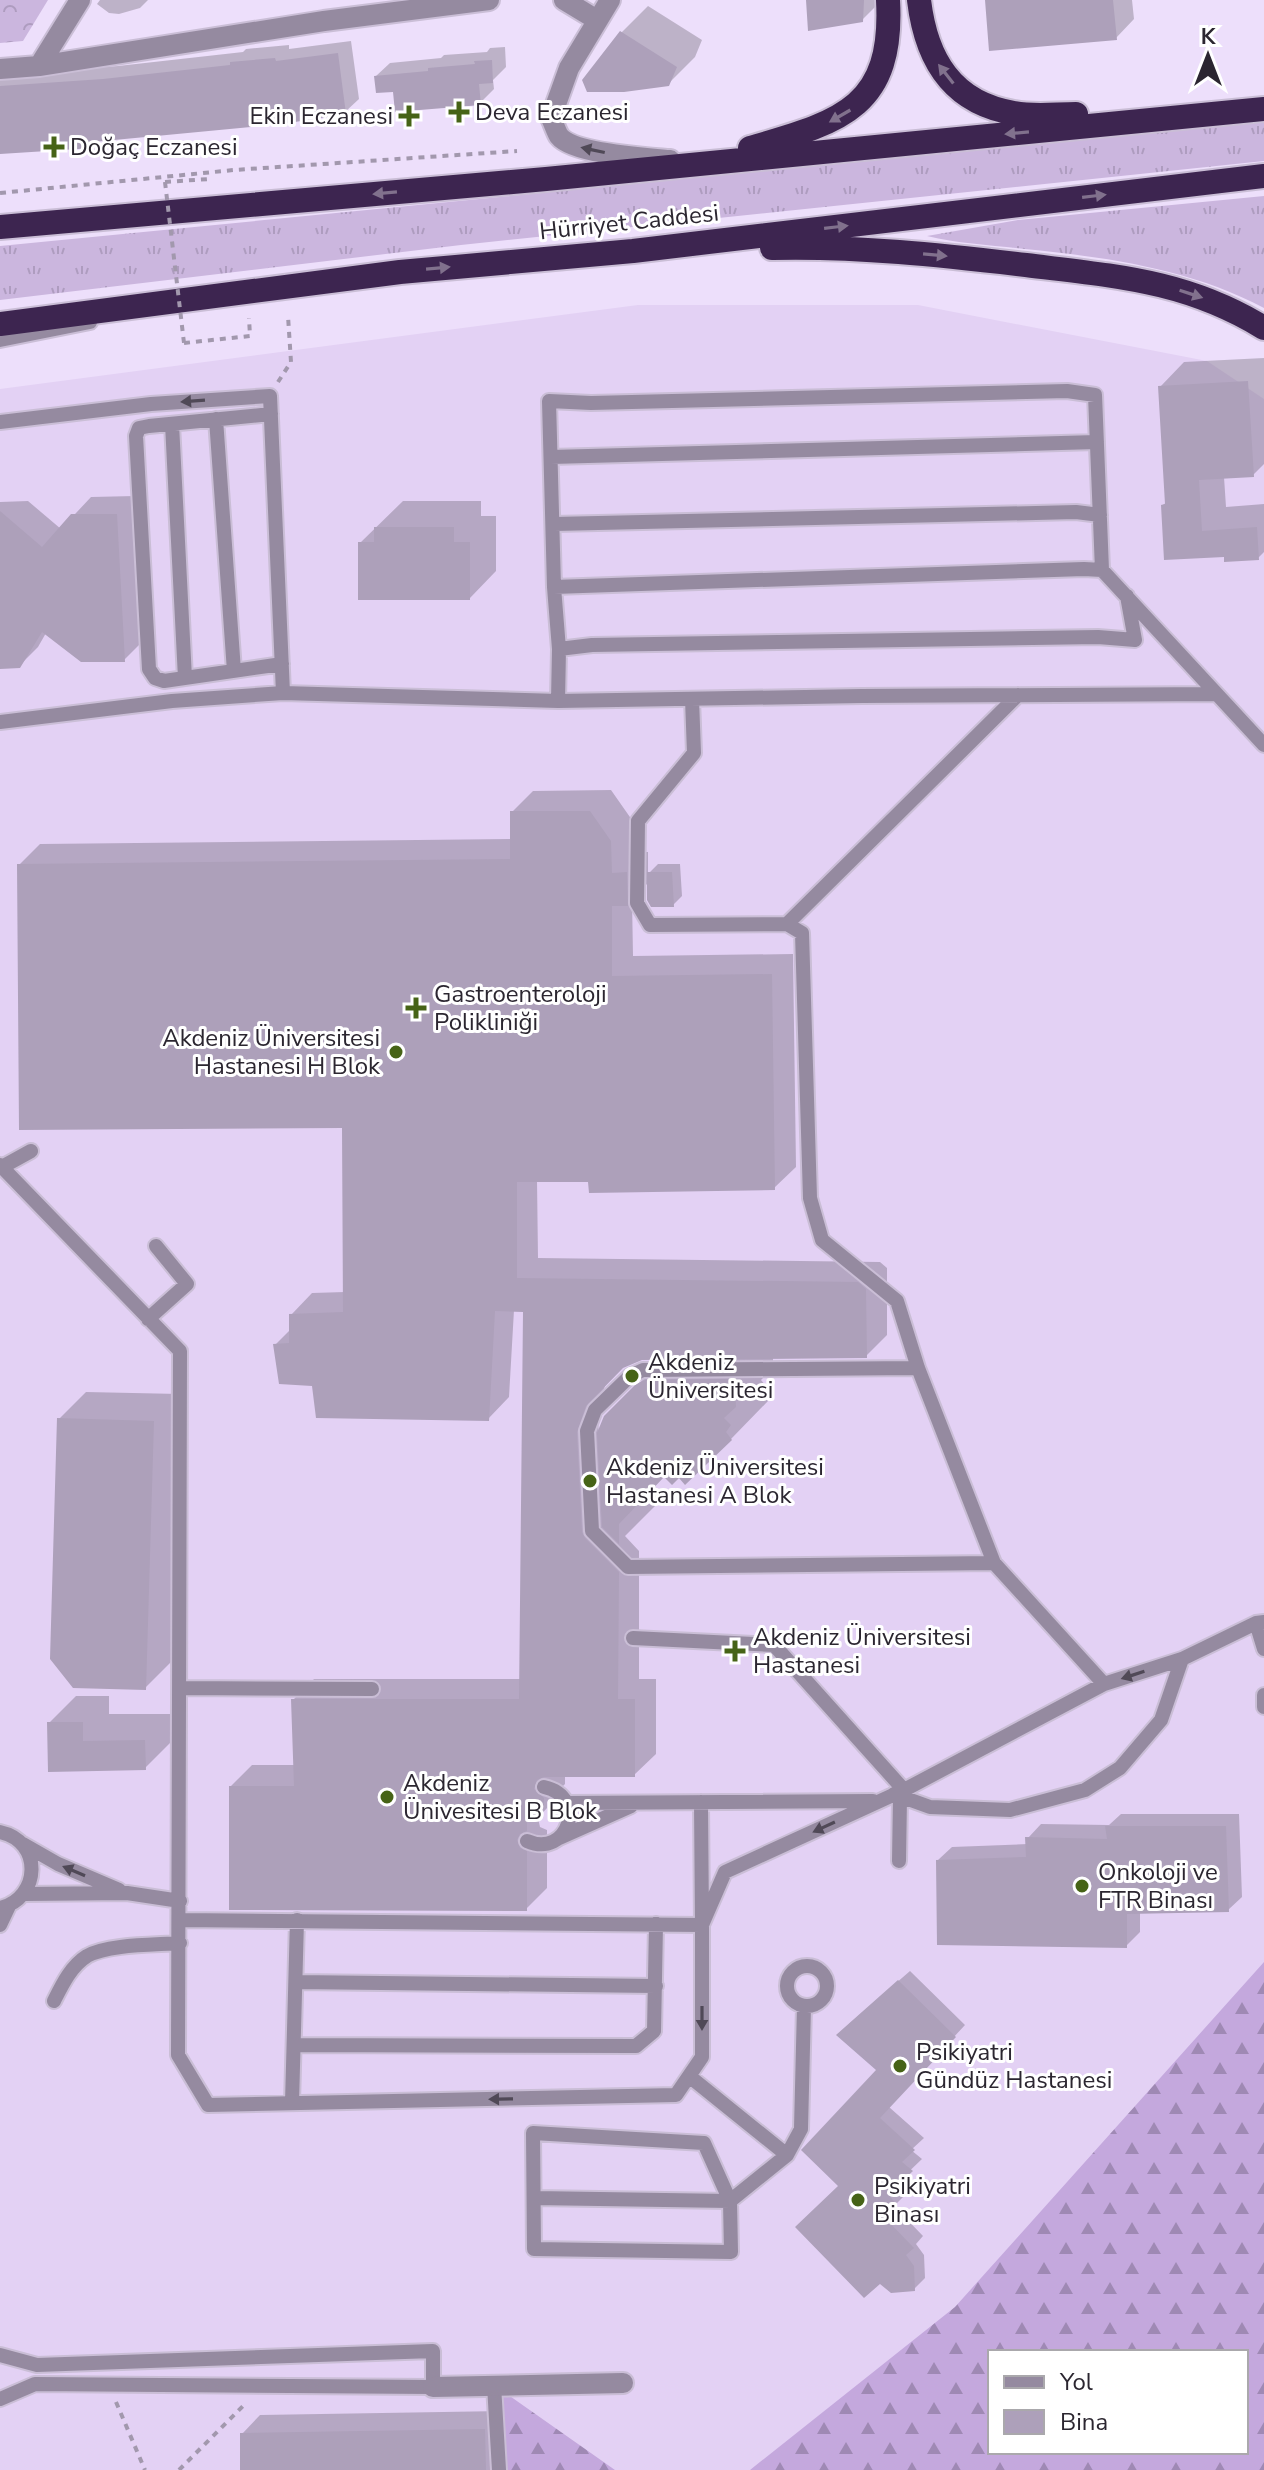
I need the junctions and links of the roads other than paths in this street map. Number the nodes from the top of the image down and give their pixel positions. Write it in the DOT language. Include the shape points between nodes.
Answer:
graph roads {
  1 [pos="80,0"];
  2 [pos="564,0"];
  3 [pos="610,0"];
  4 [pos="888,0"];
  5 [pos="919,0"];
  6 [pos="480,1"];
  7 [pos="597,20"];
  8 [pos="39,66"];
  9 [pos="0,69"];
  10 [pos="1264,109"];
  11 [pos="1234,113"];
  12 [pos="698,163"];
  13 [pos="1264,176"];
  14 [pos="345,197"];
  15 [pos="0,227"];
  16 [pos="0,237"];
  17 [pos="633,251"];
  18 [pos="400,272"];
  19 [pos="162,303"];
  20 [pos="0,311"];
  21 [pos="0,324"];
  22 [pos="1264,328"];
  23 [pos="0,340"];
  24 [pos="271,414"];
  25 [pos="216,419"];
  26 [pos="0,422"];
  27 [pos="172,424"];
  28 [pos="1097,442"];
  29 [pos="551,457"];
  30 [pos="1100,515"];
  31 [pos="554,524"];
  32 [pos="1102,570"];
  33 [pos="554,587"];
  34 [pos="1127,596"];
  35 [pos="559,649"];
  36 [pos="282,664"];
  37 [pos="234,671"];
  38 [pos="185,678"];
  39 [pos="283,693"];
  40 [pos="1216,694"];
  41 [pos="1018,695"];
  42 [pos="692,699"];
  43 [pos="558,701"];
  44 [pos="0,722"];
  45 [pos="1264,745"];
  46 [pos="787,924"];
  47 [pos="31,1151"];
  48 [pos="1,1166"];
  49 [pos="156,1246"];
  50 [pos="148,1319"];
  51 [pos="918,1368"];
  52 [pos="994,1563"];
  53 [pos="1260,1622"];
  54 [pos="633,1638"];
  55 [pos="1264,1649"];
  56 [pos="1182,1659"];
  57 [pos="1104,1684"];
  58 [pos="180,1688"];
  59 [pos="372,1689"];
  60 [pos="1264,1695"];
  61 [pos="1264,1707"];
  62 [pos="544,1787"];
  63 [pos="895,1795"];
  64 [pos="701,1802"];
  65 [pos="567,1803"];
  66 [pos="639,1803"];
  67 [pos="0,1832"];
  68 [pos="558,1839"];
  69 [pos="527,1841"];
  70 [pos="23,1844"];
  71 [pos="899,1861"];
  72 [pos="127,1893"];
  73 [pos="24,1894"];
  74 [pos="180,1901"];
  75 [pos="4,1907"];
  76 [pos="180,1920"];
  77 [pos="297,1920"];
  78 [pos="656,1924"];
  79 [pos="0,1925"];
  80 [pos="702,1925"];
  81 [pos="180,1943"];
  82 [pos="296,1982"];
  83 [pos="656,1986"];
  84 [pos="54,2001"];
  85 [pos="804,2006"];
  86 [pos="294,2045"];
  87 [pos="689,2076"];
  88 [pos="292,2103"];
  89 [pos="787,2155"];
  90 [pos="534,2198"];
  91 [pos="730,2201"];
  92 [pos="0,2355"];
  93 [pos="623,2383"];
  94 [pos="494,2385"];
  95 [pos="433,2387"];
  96 [pos="0,2399"];
  97 [pos="499,2470"];
  1 -- 8 [label="street"];
  2 -- 7 [label="street"];
  3 -- 7 [label="street"];
  4 -- 12 [label="highway, one-way" via="890,28 881,69 862,101 814,129"];
  11 -- 5 [label="highway, one-way" via="1016,114 982,106 961,93 939,66"];
  6 -- 8 [label="street"];
  12 -- 7 [label="street, one-way" via="586,149 559,136 551,118 569,68"];
  8 -- 9 [label="street"];
  10 -- 11 [label="highway"];
  11 -- 12 [label="highway, one-way"];
  12 -- 14 [label="highway, one-way"];
  17 -- 13 [label="highway, Hürriyet Caddesi, one-way"];
  14 -- 15 [label="highway"];
  14 -- 16 [label="highway"];
  18 -- 17 [label="highway, Hürriyet Caddesi, one-way"];
  17 -- 22 [label="highway, one-way" via="836,247 984,260 1146,280 1233,309"];
  18 -- 19 [label="highway, Hürriyet Caddesi"];
  18 -- 20 [label="highway"];
  19 -- 21 [label="highway, Hürriyet Caddesi"];
  19 -- 23 [label="lane"];
  24 -- 25 [label="lane"];
  24 -- 26 [label="lane, one-way" via="270,396"];
  24 -- 36 [label="lane"];
  25 -- 27 [label="lane"];
  25 -- 37 [label="lane"];
  27 -- 38 [label="lane"];
  27 -- 38 [label="lane" via="139,428 136,436 149,669 164,681"];
  28 -- 29 [label="lane"];
  28 -- 29 [label="lane" via="1095,395 1067,391 549,401"];
  28 -- 30 [label="lane"];
  29 -- 31 [label="lane"];
  30 -- 31 [label="lane"];
  30 -- 32 [label="lane"];
  31 -- 33 [label="lane"];
  32 -- 33 [label="lane"];
  32 -- 34 [label="lane"];
  33 -- 35 [label="lane"];
  34 -- 35 [label="lane" via="1135,640"];
  34 -- 40 [label="lane"];
  35 -- 43 [label="lane"];
  36 -- 37 [label="lane"];
  36 -- 39 [label="lane"];
  37 -- 38 [label="lane"];
  39 -- 43 [label="lane"];
  39 -- 44 [label="lane"];
  40 -- 41 [label="lane"];
  40 -- 45 [label="lane"];
  41 -- 42 [label="lane"];
  41 -- 46 [label="lane"];
  42 -- 43 [label="lane"];
  42 -- 46 [label="lane" via="694,753 638,821 637,903 650,925"];
  46 -- 51 [label="lane" via="802,933 810,1198 822,1240 897,1301"];
  47 -- 48 [label="lane"];
  48 -- 50 [label="lane"];
  49 -- 50 [label="lane" via="187,1284"];
  50 -- 58 [label="lane" via="180,1351"];
  51 -- 52 [label="lane"];
  51 -- 52 [label="lane" via="643,1370 630,1376 595,1410 587,1431 592,1531 628,1567"];
  52 -- 57 [label="lane"];
  53 -- 55 [label="lane"];
  53 -- 56 [label="lane"];
  54 -- 63 [label="lane" via="774,1645"];
  56 -- 57 [label="lane, one-way"];
  56 -- 63 [label="lane" via="1161,1720 1120,1768 1085,1790 1010,1810 930,1807"];
  57 -- 63 [label="lane"];
  58 -- 59 [label="lane"];
  58 -- 74 [label="lane"];
  60 -- 61 [label="lane"];
  62 -- 65 [label="lane"];
  63 -- 64 [label="lane"];
  63 -- 71 [label="lane"];
  63 -- 80 [label="lane, one-way" via="725,1872"];
  64 -- 66 [label="lane"];
  64 -- 80 [label="lane"];
  65 -- 66 [label="lane"];
  65 -- 68 [label="lane" via="569,1824"];
  66 -- 68 [label="lane"];
  67 -- 70 [label="lane"];
  68 -- 69 [label="lane" via="539,1845"];
  72 -- 70 [label="lane, one-way"];
  70 -- 73 [label="lane" via="32,1864"];
  72 -- 73 [label="lane"];
  72 -- 74 [label="lane"];
  73 -- 75 [label="lane"];
  74 -- 76 [label="lane"];
  75 -- 79 [label="lane"];
  76 -- 77 [label="lane"];
  76 -- 81 [label="lane"];
  77 -- 78 [label="lane"];
  77 -- 82 [label="lane"];
  78 -- 80 [label="lane"];
  78 -- 83 [label="lane"];
  80 -- 87 [label="lane, one-way" via="702,2057"];
  81 -- 84 [label="lane" via="87,1956 68,1974"];
  81 -- 88 [label="lane" via="178,2055 208,2105"];
  82 -- 83 [label="lane"];
  82 -- 86 [label="lane"];
  83 -- 86 [label="lane" via="654,2031 636,2046"];
  85 -- 89 [label="lane" via="801,2129"];
  86 -- 88 [label="lane"];
  87 -- 88 [label="lane, one-way" via="676,2095"];
  87 -- 89 [label="lane"];
  89 -- 91 [label="lane"];
  90 -- 91 [label="lane"];
  90 -- 91 [label="lane" via="534,2249 731,2252"];
  90 -- 91 [label="lane" via="533,2133 704,2143"];
  92 -- 95 [label="lane" via="37,2365 433,2351"];
  93 -- 94 [label="street"];
  94 -- 95 [label="street"];
  94 -- 97 [label="lane"];
  95 -- 96 [label="lane" via="35,2384"];
}
